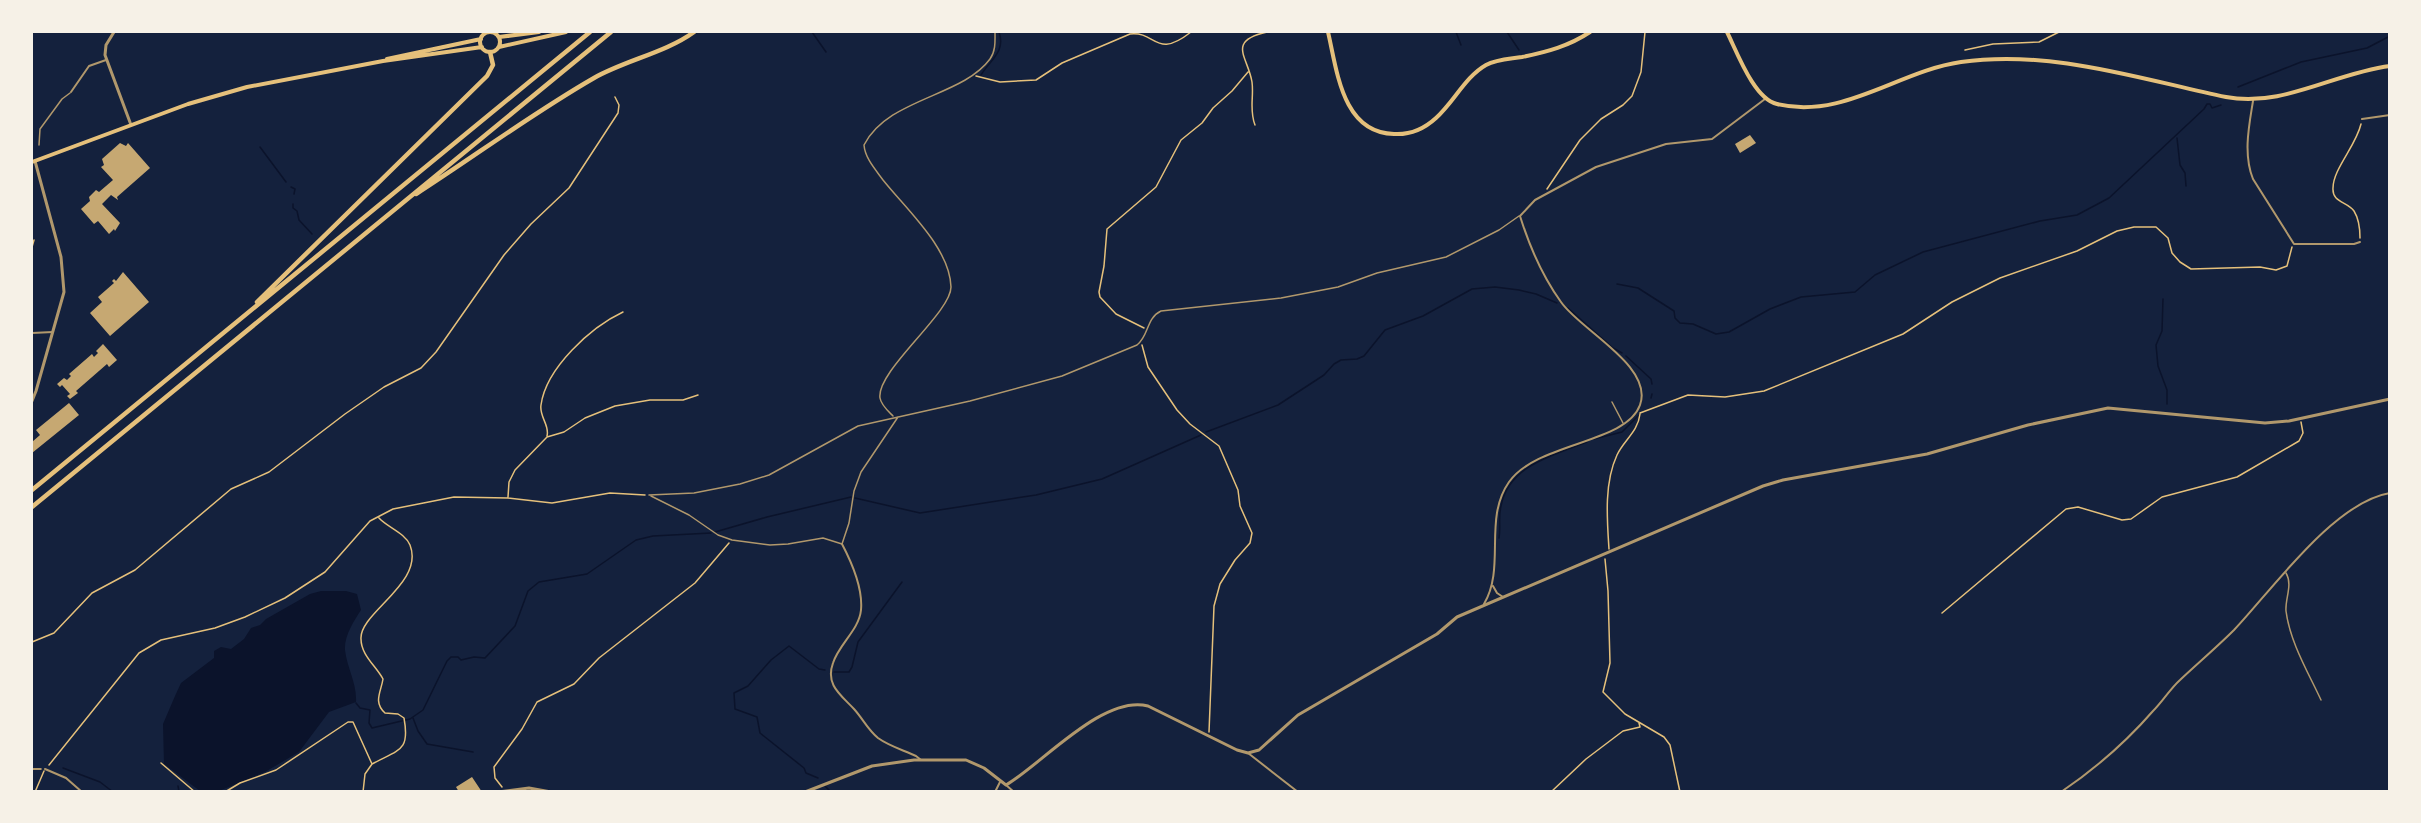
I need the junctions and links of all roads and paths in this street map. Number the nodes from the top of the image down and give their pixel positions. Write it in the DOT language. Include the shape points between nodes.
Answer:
graph roads {
  1 [pos="114,32"];
  2 [pos="539,32"];
  3 [pos="566,32"];
  4 [pos="590,32"];
  5 [pos="694,32"];
  6 [pos="995,32"];
  7 [pos="1191,32"];
  8 [pos="1268,32"];
  9 [pos="1328,32"];
  10 [pos="1590,32"];
  11 [pos="1645,32"];
  12 [pos="1727,32"];
  13 [pos="2059,32"];
  14 [pos="609,33"];
  15 [pos="499,38"];
  16 [pos="481,39"];
  17 [pos="482,47"];
  18 [pos="499,47"];
  19 [pos="1965,50"];
  20 [pos="490,52"];
  21 [pos="106,60"];
  22 [pos="383,61"];
  23 [pos="2390,66"];
  24 [pos="1248,72"];
  25 [pos="973,75"];
  26 [pos="71,92"];
  27 [pos="615,97"];
  28 [pos="1765,99"];
  29 [pos="2253,101"];
  30 [pos="2390,115"];
  31 [pos="2362,119"];
  32 [pos="131,125"];
  33 [pos="1255,125"];
  34 [pos="39,145"];
  35 [pos="33,162"];
  36 [pos="1545,193"];
  37 [pos="394,209"];
  38 [pos="1520,216"];
  39 [pos="34,240"];
  40 [pos="2360,242"];
  41 [pos="2294,244"];
  42 [pos="32,247"];
  43 [pos="623,312"];
  44 [pos="231,326"];
  45 [pos="1148,329"];
  46 [pos="53,332"];
  47 [pos="32,333"];
  48 [pos="1141,342"];
  49 [pos="698,395"];
  50 [pos="2390,399"];
  51 [pos="32,401"];
  52 [pos="1612,402"];
  53 [pos="1639,412"];
  54 [pos="898,416"];
  55 [pos="894,417"];
  56 [pos="2300,419"];
  57 [pos="1623,424"];
  58 [pos="547,437"];
  59 [pos="32,490"];
  60 [pos="2390,493"];
  61 [pos="649,495"];
  62 [pos="508,498"];
  63 [pos="32,507"];
  64 [pos="378,517"];
  65 [pos="732,540"];
  66 [pos="842,544"];
  67 [pos="1607,553"];
  68 [pos="2286,573"];
  69 [pos="1493,586"];
  70 [pos="1503,597"];
  71 [pos="1484,604"];
  72 [pos="1942,613"];
  73 [pos="32,642"];
  74 [pos="2321,700"];
  75 [pos="1639,723"];
  76 [pos="1208,735"];
  77 [pos="1248,753"];
  78 [pos="921,760"];
  79 [pos="161,763"];
  80 [pos="50,764"];
  81 [pos="372,764"];
  82 [pos="32,769"];
  83 [pos="45,769"];
  84 [pos="183,774"];
  85 [pos="180,778"];
  86 [pos="1000,782"];
  87 [pos="1006,785"];
  88 [pos="503,790"];
  89 [pos="35,792"];
  90 [pos="82,792"];
  91 [pos="195,792"];
  92 [pos="225,792"];
  93 [pos="363,792"];
  94 [pos="498,792"];
  95 [pos="551,792"];
  96 [pos="805,792"];
  97 [pos="995,792"];
  98 [pos="1014,792"];
  99 [pos="1298,792"];
  100 [pos="1551,792"];
  101 [pos="1680,792"];
  102 [pos="2061,792"];
  1 -- 21 [label="street" via="106,45"];
  2 -- 15 [label="main road"];
  3 -- 18 [label="main road"];
  4 -- 44 [label="highway"];
  5 -- 37 [label="highway" via="588,82"];
  6 -- 25 [label="lane" via="991,58"];
  7 -- 25 [label="path" via="1165,45 1137,33 1130,34 1062,63 1036,80 1000,82"];
  8 -- 24 [label="path" via="1250,38 1242,49"];
  9 -- 10 [label="main road" via="1342,88 1356,117 1380,132 1393,134 1417,130 1434,120 1486,65 1557,49"];
  11 -- 36 [label="path" via="1644,59 1632,96 1580,140"];
  12 -- 28 [label="main road" via="1757,91"];
  13 -- 19 [label="path" via="2039,42"];
  14 -- 37 [label="highway"];
  15 -- 16 [label="main road" via="490,32"];
  15 -- 18 [label="main road"];
  16 -- 17 [label="main road"];
  16 -- 22 [label="main road"];
  17 -- 20 [label="main road"];
  17 -- 22 [label="main road"];
  18 -- 20 [label="main road"];
  20 -- 44 [label="highway" via="493,65 487,76"];
  21 -- 26 [label="street" via="89,66"];
  21 -- 32 [label="street"];
  22 -- 32 [label="main road" via="247,87"];
  23 -- 29 [label="main road"];
  24 -- 33 [label="path"];
  24 -- 45 [label="path" via="1202,123 1181,140 1156,188 1107,229 1100,297 1116,314"];
  25 -- 55 [label="lane" via="897,112 864,145 874,168 934,243 951,287 946,303 881,389 881,402"];
  26 -- 34 [label="lane" via="40,129"];
  27 -- 73 [label="path" via="618,113 569,188 504,255 421,368 384,387 268,472 231,489 135,570 92,593 54,633"];
  28 -- 29 [label="main road" via="1783,105 1830,104 1948,64 2027,60 2071,64"];
  28 -- 36 [label="street" via="1712,139 1666,144 1622,157"];
  29 -- 41 [label="street" via="2247,147 2249,169"];
  30 -- 31 [label="street"];
  31 -- 40 [label="path" via="2358,137 2335,176 2332,190 2336,200 2353,209 2360,227"];
  32 -- 35 [label="main road"];
  35 -- 46 [label="street" via="64,274 64,292"];
  36 -- 38 [label="street"];
  37 -- 63 [label="highway"];
  38 -- 45 [label="lane" via="1440,259 1298,295 1172,308 1156,313"];
  38 -- 53 [label="street" via="1560,301 1635,373 1642,394"];
  39 -- 42 [label="path"];
  40 -- 41 [label="street"];
  41 -- 53 [label="path" via="2287,266 2282,269 2205,270 2180,262 2172,253 2168,238 2156,227 2117,231 2077,251 2000,278 1952,302 1903,334 1781,384 1725,397 1688,395"];
  43 -- 58 [label="path" via="573,351 548,381 540,412"];
  44 -- 59 [label="highway"];
  45 -- 48 [label="lane"];
  46 -- 47 [label="street"];
  46 -- 51 [label="street"];
  48 -- 54 [label="lane" via="1062,376"];
  48 -- 76 [label="path" via="1148,367 1178,410 1219,446 1252,533 1250,543 1220,584 1214,606"];
  49 -- 58 [label="path" via="615,406"];
  50 -- 56 [label="street"];
  52 -- 57 [label="lane"];
  53 -- 57 [label="street"];
  53 -- 67 [label="path" via="1635,431 1617,454 1613,470"];
  54 -- 55 [label="lane"];
  54 -- 66 [label="lane" via="861,472"];
  55 -- 61 [label="lane" via="858,426 769,475 694,493"];
  56 -- 67 [label="street" via="2247,423 2119,408 2099,410 2028,425 1927,454 1771,483"];
  56 -- 72 [label="path" via="2301,439 2281,452 2226,481 2162,497 2132,519 2122,520 2078,507 2066,509"];
  57 -- 69 [label="street" via="1537,459 1515,475 1497,509"];
  58 -- 62 [label="path" via="514,470"];
  60 -- 68 [label="street" via="2347,513 2303,550"];
  61 -- 62 [label="path" via="610,493 552,503"];
  61 -- 65 [label="lane"];
  62 -- 64 [label="path" via="438,499 393,509"];
  64 -- 80 [label="path" via="325,572 285,598 245,617 161,640 139,652"];
  64 -- 81 [label="path" via="407,540 411,561 399,587 365,626 360,638 383,679 379,705 386,713 404,719 407,735 406,743"];
  65 -- 66 [label="lane" via="770,545 823,538"];
  65 -- 88 [label="path" via="695,583 599,658 574,684 537,702 494,767 495,778"];
  66 -- 78 [label="street" via="855,573 861,606 857,624 831,667 831,681 835,691 878,738"];
  67 -- 70 [label="street"];
  67 -- 75 [label="path" via="1610,663 1603,692"];
  68 -- 74 [label="lane" via="2290,580 2288,619"];
  68 -- 102 [label="street" via="2098,766"];
  69 -- 70 [label="street"];
  69 -- 71 [label="street"];
  70 -- 71 [label="street"];
  71 -- 77 [label="street" via="1298,715 1265,746"];
  75 -- 100 [label="path" via="1640,727 1623,731 1586,759"];
  75 -- 101 [label="path" via="1664,736 1670,745"];
  76 -- 77 [label="street"];
  76 -- 87 [label="street" via="1148,706 1127,705 1076,732"];
  77 -- 99 [label="street"];
  78 -- 86 [label="street" via="966,760 984,768"];
  78 -- 96 [label="street" via="873,766"];
  79 -- 85 [label="path"];
  81 -- 92 [label="path" via="351,721 276,770"];
  81 -- 93 [label="path" via="365,774"];
  82 -- 83 [label="path"];
  83 -- 89 [label="path"];
  83 -- 90 [label="street" via="66,777"];
  84 -- 85 [label="path"];
  85 -- 91 [label="path"];
  86 -- 87 [label="street"];
  86 -- 97 [label="street"];
  87 -- 98 [label="street"];
  88 -- 94 [label="street"];
  88 -- 95 [label="street" via="529,788"];
}
